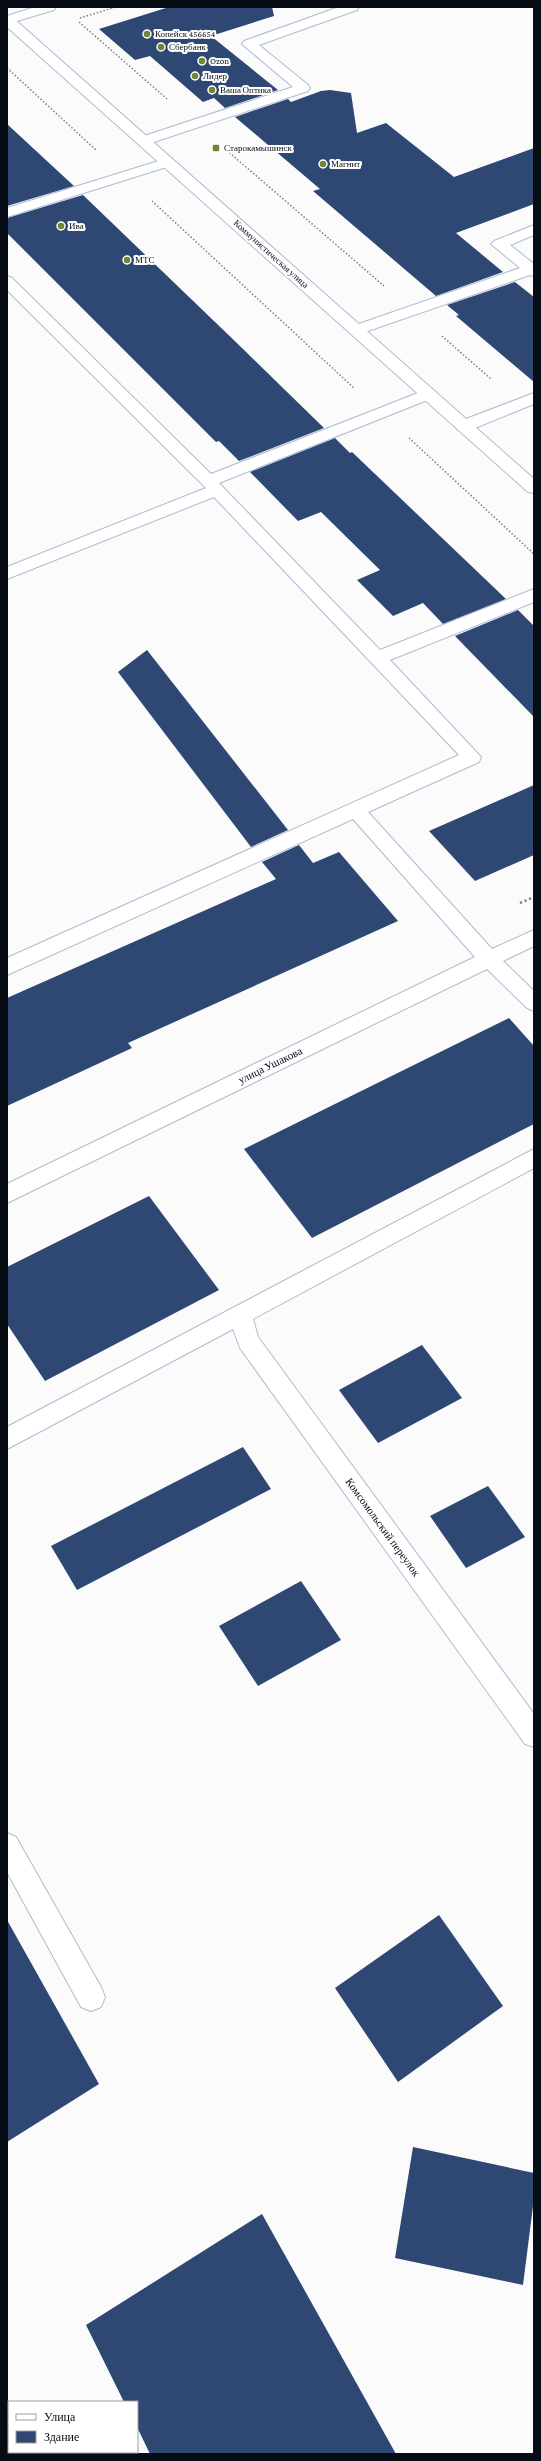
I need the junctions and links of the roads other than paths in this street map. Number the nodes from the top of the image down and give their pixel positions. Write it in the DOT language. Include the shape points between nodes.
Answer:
graph roads {
  1 [pos="49,7"];
  2 [pos="352,7"];
  3 [pos="7,20"];
  4 [pos="143,141"];
  5 [pos="168,162"];
  6 [pos="7,213"];
  7 [pos="534,230"];
  8 [pos="533,270"];
  9 [pos="7,281"];
  10 [pos="356,330"];
  11 [pos="429,394"];
  12 [pos="527,401"];
  13 [pos="464,426"];
  14 [pos="212,485"];
  15 [pos="534,488"];
  16 [pos="7,573"];
  17 [pos="534,595"];
  18 [pos="377,658"];
  19 [pos="356,810"];
  20 [pos="534,937"];
  21 [pos="489,959"];
  22 [pos="7,967"];
  23 [pos="534,1003"];
  24 [pos="534,1158"];
  25 [pos="7,1194"];
  26 [pos="240,1315"];
  27 [pos="7,1439"];
  28 [pos="534,1735"];
  29 [pos="7,1846"];
  30 [pos="91,1997"];
  1 -- 3 [label="main road"];
  2 -- 4 [label="main road" via="249,44 303,88"];
  3 -- 4 [label="main road, Коммунистическая улица"];
  4 -- 5 [label="main road, Коммунистическая улица"];
  5 -- 6 [label="main road"];
  5 -- 10 [label="main road, Коммунистическая улица"];
  7 -- 8 [label="main road" via="499,244"];
  8 -- 10 [label="main road"];
  9 -- 14 [label="main road"];
  10 -- 11 [label="main road, Коммунистическая улица"];
  11 -- 13 [label="main road, Коммунистическая улица"];
  11 -- 14 [label="main road"];
  12 -- 13 [label="main road"];
  13 -- 15 [label="main road, Коммунистическая улица"];
  14 -- 16 [label="main road"];
  14 -- 18 [label="main road"];
  17 -- 18 [label="main road"];
  18 -- 19 [label="main road" via="472,757"];
  19 -- 21 [label="main road"];
  19 -- 22 [label="main road"];
  20 -- 21 [label="main road, улица Ушакова"];
  21 -- 23 [label="main road"];
  21 -- 25 [label="main road, улица Ушакова"];
  24 -- 26 [label="main road"];
  26 -- 27 [label="main road"];
  26 -- 28 [label="main road, Комсомольский переулок" via="248,1341"];
  29 -- 30 [label="main road"];
}
